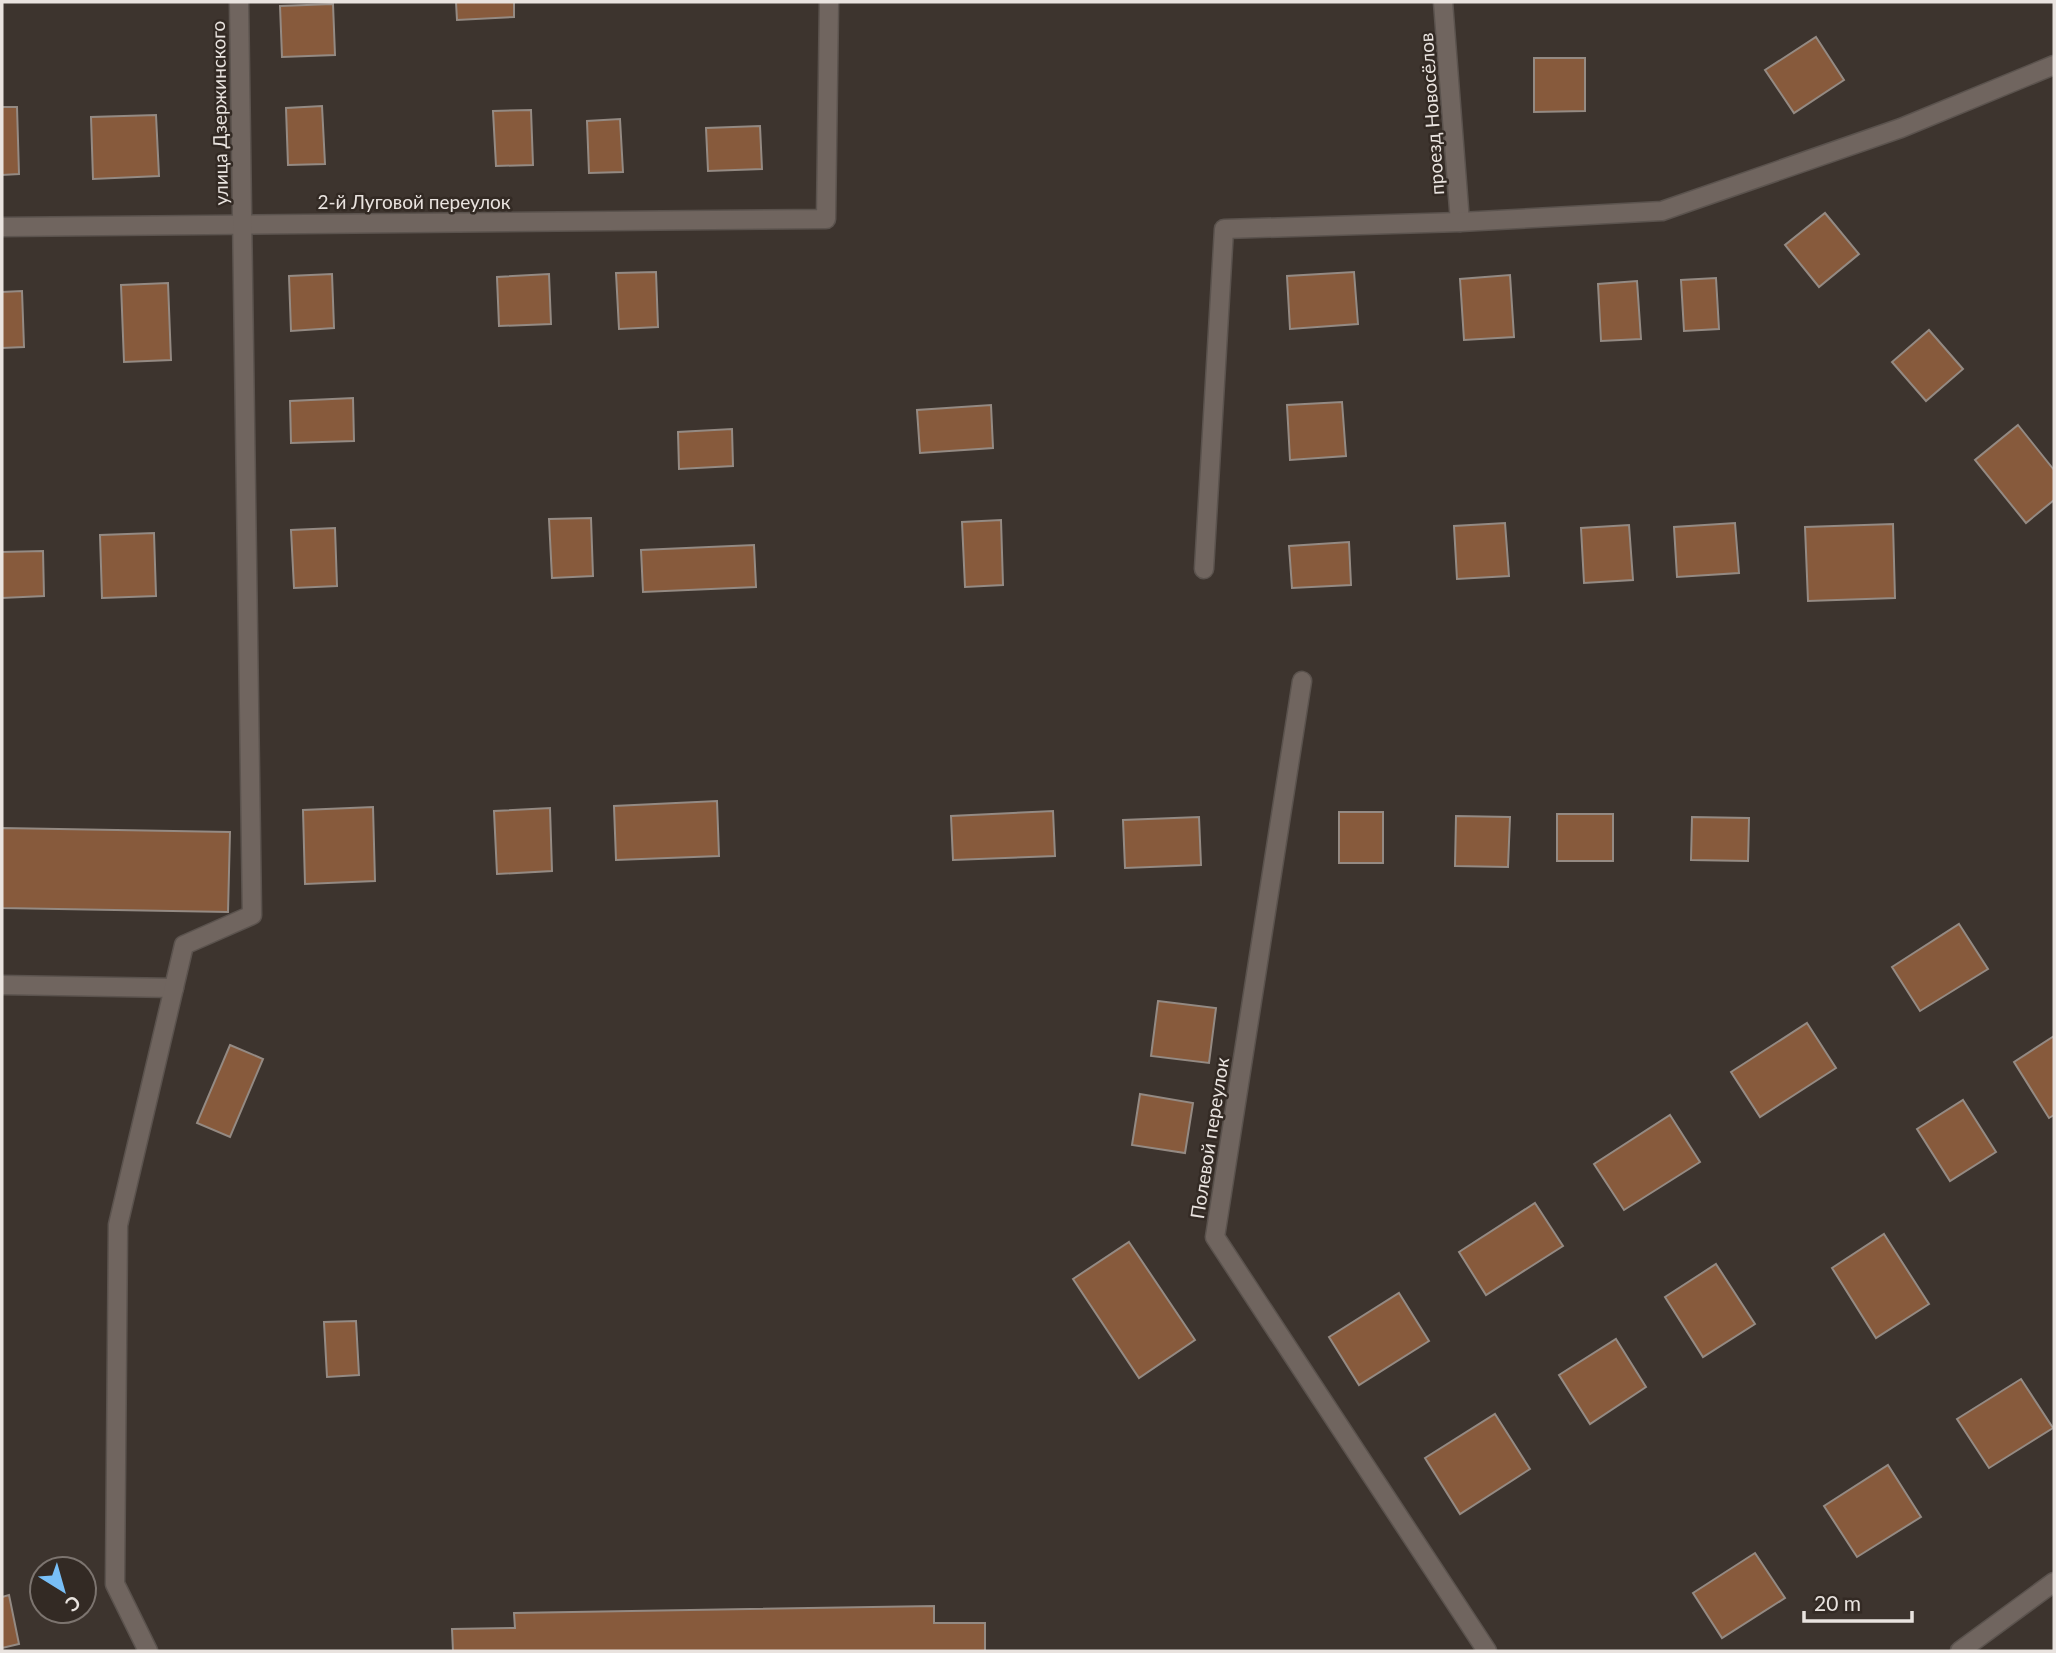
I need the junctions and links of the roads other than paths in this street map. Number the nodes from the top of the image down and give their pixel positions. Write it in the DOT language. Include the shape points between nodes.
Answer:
graph roads {
  1 [pos="239,2"];
  2 [pos="829,2"];
  3 [pos="1443,2"];
  4 [pos="2054,65"];
  5 [pos="1460,222"];
  6 [pos="241,223"];
  7 [pos="2,227"];
  8 [pos="1203,569"];
  9 [pos="1301,681"];
  10 [pos="2,985"];
  11 [pos="174,988"];
  12 [pos="2054,1582"];
  13 [pos="148,1651"];
  14 [pos="1487,1651"];
  15 [pos="1960,1651"];
  1 -- 6 [label="street, улица Дзержинского"];
  2 -- 6 [label="street, 2-й Луговой переулок" via="826,219"];
  3 -- 5 [label="street, проезд Новосёлов"];
  4 -- 5 [label="street" via="1900,128 1662,211"];
  5 -- 8 [label="street" via="1224,229"];
  6 -- 7 [label="street, 2-й Луговой переулок"];
  6 -- 11 [label="street, улица Дзержинского" via="252,915 184,945"];
  9 -- 14 [label="street, Полевой переулок" via="1215,1237"];
  10 -- 11 [label="street"];
  11 -- 13 [label="street" via="118,1225 115,1584"];
  12 -- 15 [label="street"];
}
